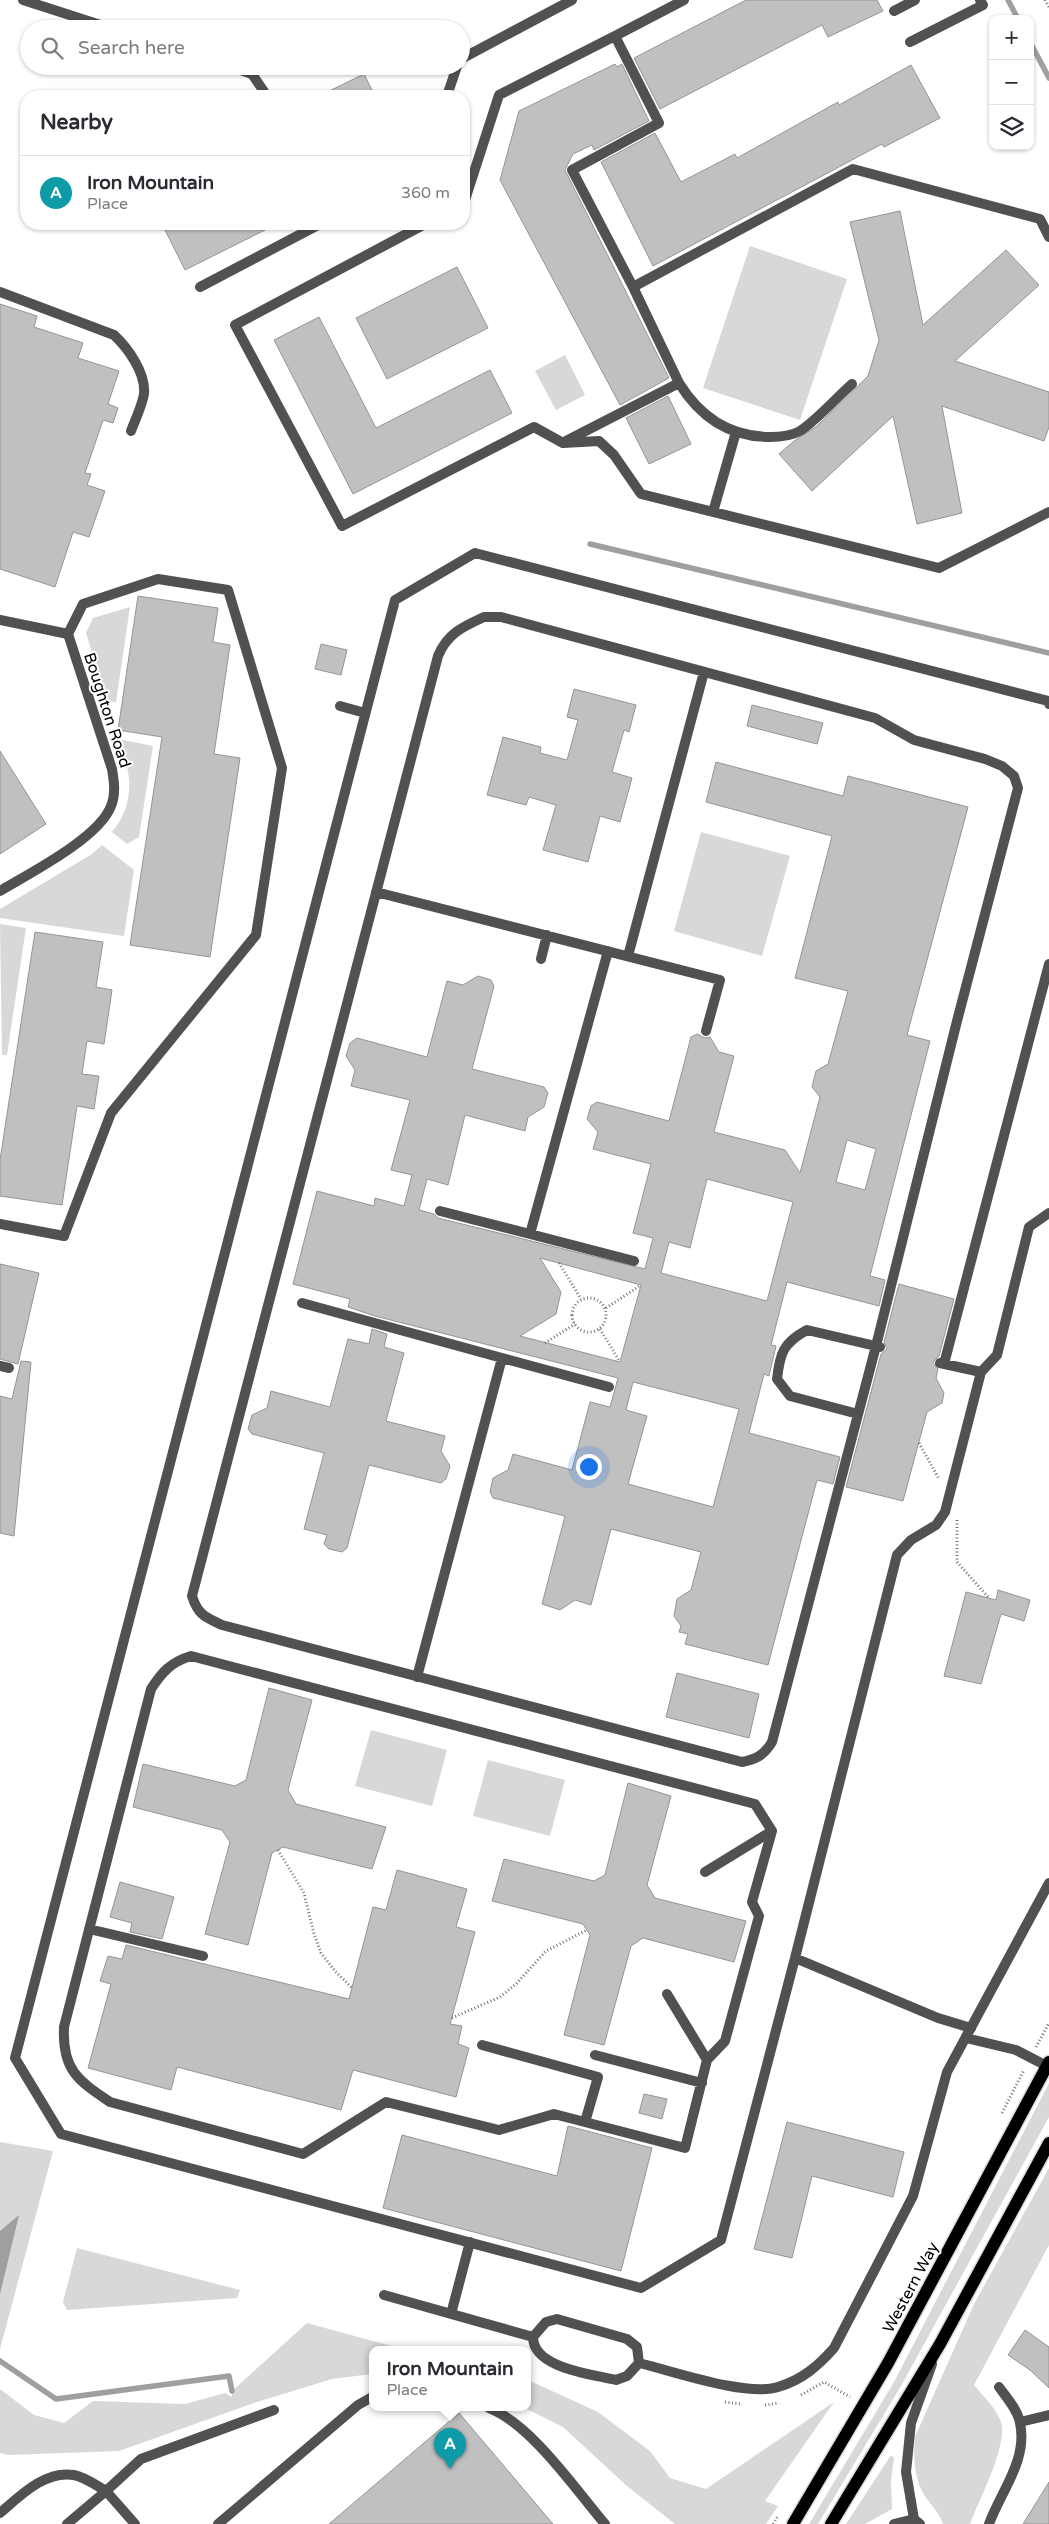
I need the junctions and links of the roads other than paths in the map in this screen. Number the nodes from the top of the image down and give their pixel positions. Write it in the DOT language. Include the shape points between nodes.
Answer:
graph roads {
  1 [pos="23,0"];
  2 [pos="572,0"];
  3 [pos="684,0"];
  4 [pos="915,0"];
  5 [pos="980,0"];
  6 [pos="894,11"];
  7 [pos="85,20"];
  8 [pos="615,36"];
  9 [pos="910,42"];
  10 [pos="470,54"];
  11 [pos="253,75"];
  12 [pos="454,75"];
  13 [pos="263,90"];
  14 [pos="449,90"];
  15 [pos="470,184"];
  16 [pos="309,230"];
  17 [pos="414,230"];
  18 [pos="1049,237"];
  19 [pos="200,287"];
  20 [pos="633,287"];
  21 [pos="0,292"];
  22 [pos="679,383"];
  23 [pos="852,384"];
  24 [pos="131,431"];
  25 [pos="736,432"];
  26 [pos="563,443"];
  27 [pos="713,512"];
  28 [pos="1049,512"];
  29 [pos="0,620"];
  30 [pos="68,634"];
  31 [pos="704,672"];
  32 [pos="1049,704"];
  33 [pos="340,706"];
  34 [pos="365,713"];
  35 [pos="0,892"];
  36 [pos="376,892"];
  37 [pos="547,935"];
  38 [pos="608,951"];
  39 [pos="628,956"];
  40 [pos="541,959"];
  41 [pos="1049,964"];
  42 [pos="706,1031"];
  43 [pos="440,1211"];
  44 [pos="1049,1213"];
  45 [pos="0,1224"];
  46 [pos="530,1234"];
  47 [pos="634,1262"];
  48 [pos="302,1303"];
  49 [pos="878,1347"];
  50 [pos="502,1358"];
  51 [pos="982,1372"];
  52 [pos="608,1387"];
  53 [pos="858,1414"];
  54 [pos="417,1677"];
  55 [pos="772,1831"];
  56 [pos="705,1872"];
  57 [pos="1049,1883"];
  58 [pos="90,1929"];
  59 [pos="203,1956"];
  60 [pos="796,1958"];
  61 [pos="667,1994"];
  62 [pos="971,2028"];
  63 [pos="966,2038"];
  64 [pos="482,2045"];
  65 [pos="595,2055"];
  66 [pos="708,2060"];
  67 [pos="1048,2064"];
  68 [pos="702,2083"];
  69 [pos="585,2122"];
  70 [pos="1049,2143"];
  71 [pos="470,2242"];
  72 [pos="384,2295"];
  73 [pos="451,2314"];
  74 [pos="533,2337"];
  75 [pos="940,2344"];
  76 [pos="639,2363"];
  77 [pos="999,2387"];
  78 [pos="369,2398"];
  79 [pos="274,2410"];
  80 [pos="497,2411"];
  81 [pos="1049,2415"];
  82 [pos="1020,2422"];
  83 [pos="106,2491"];
  84 [pos="0,2513"];
  85 [pos="917,2522"];
  86 [pos="67,2524"];
  87 [pos="135,2524"];
  88 [pos="218,2524"];
  89 [pos="605,2524"];
  90 [pos="793,2524"];
  91 [pos="831,2524"];
  92 [pos="894,2524"];
  93 [pos="989,2524"];
  1 -- 7 [label="street"];
  2 -- 10 [label="street"];
  3 -- 8 [label="street"];
  4 -- 6 [label="street"];
  5 -- 9 [label="street" via="983,5"];
  8 -- 15 [label="street" via="499,95"];
  8 -- 20 [label="street" via="659,123 572,170"];
  11 -- 13 [label="street"];
  12 -- 14 [label="street"];
  16 -- 19 [label="street"];
  17 -- 26 [label="street" via="235,325 342,526 534,427"];
  18 -- 20 [label="street" via="1040,219 854,169"];
  20 -- 22 [label="street"];
  21 -- 24 [label="street" via="114,335 121,342 138,371 144,393"];
  22 -- 25 [label="street" via="690,401 706,417"];
  22 -- 26 [label="street"];
  23 -- 25 [label="street" via="800,431 782,437 756,437"];
  25 -- 27 [label="street"];
  26 -- 27 [label="street" via="599,441 641,494"];
  27 -- 28 [label="street" via="939,568"];
  29 -- 30 [label="street"];
  30 -- 35 [label="street, Boughton Road" via="112,769 115,787 112,806 102,822 87,836"];
  30 -- 45 [label="street" via="83,604 158,579 228,590 282,768 256,935 111,1113 64,1236"];
  31 -- 36 [label="street" via="501,617 484,618 453,634 444,642 438,656"];
  31 -- 39 [label="street"];
  31 -- 49 [label="street" via="875,718 914,740 1002,766 1014,776 1018,788 957,1021"];
  32 -- 34 [label="street" via="475,553 395,600"];
  33 -- 34 [label="street"];
  34 -- 71 [label="street" via="15,2058 61,2134"];
  36 -- 37 [label="street"];
  36 -- 54 [label="street" via="192,1596 196,1609 222,1626"];
  37 -- 38 [label="street"];
  37 -- 40 [label="street"];
  38 -- 39 [label="street"];
  38 -- 46 [label="street"];
  39 -- 42 [label="street" via="720,980"];
  41 -- 51 [label="street" via="942,1364"];
  43 -- 46 [label="street"];
  44 -- 51 [label="street" via="1030,1227 997,1355"];
  46 -- 47 [label="street"];
  48 -- 50 [label="street"];
  49 -- 53 [label="street"];
  49 -- 53 [label="street" via="807,1330 791,1339 780,1357 777,1379 790,1396"];
  50 -- 52 [label="street"];
  50 -- 54 [label="street"];
  51 -- 60 [label="street" via="945,1512 936,1525 911,1540 897,1555"];
  53 -- 54 [label="street" via="772,1742 757,1759 742,1762"];
  55 -- 56 [label="street"];
  55 -- 58 [label="street" via="755,1804 191,1656 176,1660 162,1672 151,1690"];
  55 -- 66 [label="street" via="752,1902 759,1916 725,2041"];
  57 -- 62 [label="street"];
  58 -- 59 [label="street"];
  58 -- 69 [label="street" via="64,2027 63,2048 69,2067 85,2086 110,2102 303,2154 386,2102 499,2130 554,2114"];
  60 -- 62 [label="street" via="938,2018"];
  60 -- 71 [label="street" via="721,2240 642,2288"];
  61 -- 66 [label="street"];
  62 -- 63 [label="street"];
  63 -- 67 [label="street" via="1016,2050"];
  63 -- 76 [label="street" via="947,2072 913,2196 834,2348 817,2367 777,2388 754,2389 728,2386"];
  64 -- 69 [label="street" via="598,2077"];
  65 -- 68 [label="street"];
  66 -- 68 [label="street"];
  67 -- 90 [label="main road, Western Way" via="888,2363"];
  68 -- 69 [label="street" via="685,2148"];
  70 -- 75 [label="main road"];
  71 -- 73 [label="street"];
  72 -- 73 [label="street"];
  73 -- 74 [label="street"];
  74 -- 76 [label="street" via="537,2353 546,2362 616,2380 626,2376"];
  74 -- 76 [label="street" via="546,2322 557,2319 627,2339 637,2347"];
  75 -- 85 [label="street" via="911,2423 906,2472"];
  75 -- 91 [label="main road"];
  77 -- 82 [label="street"];
  78 -- 88 [label="street"];
  79 -- 83 [label="street" via="141,2459"];
  80 -- 89 [label="street" via="534,2441"];
  81 -- 82 [label="street"];
  82 -- 93 [label="street" via="1020,2447 1012,2478 996,2503"];
  83 -- 84 [label="street" via="75,2475 55,2476 39,2482"];
  83 -- 86 [label="street"];
  83 -- 87 [label="street"];
  85 -- 92 [label="street"];
}
